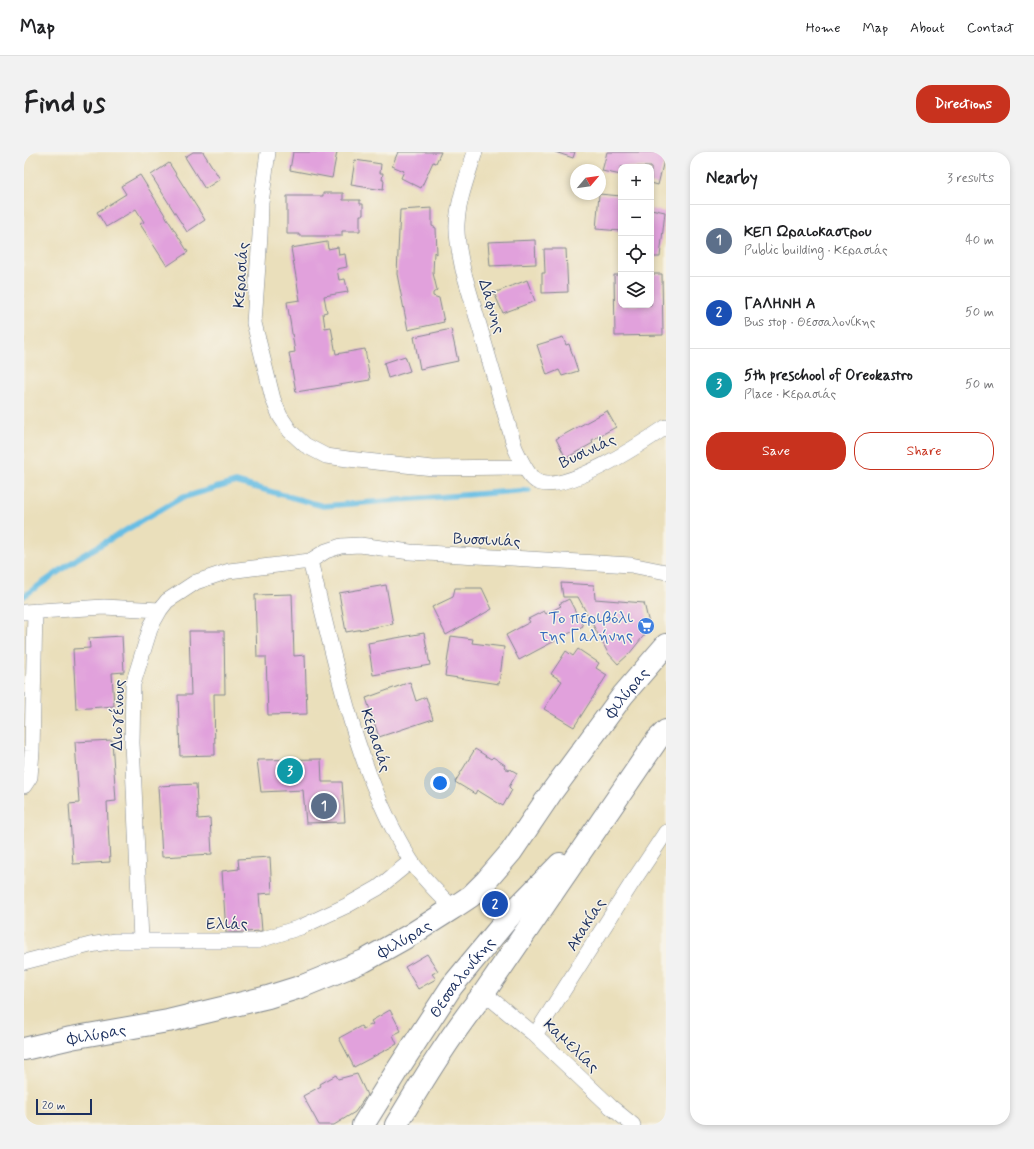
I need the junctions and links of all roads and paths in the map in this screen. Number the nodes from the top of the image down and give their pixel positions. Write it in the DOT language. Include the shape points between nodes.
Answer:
graph roads {
  1 [pos="268,152"];
  2 [pos="475,152"];
  3 [pos="666,427"];
  4 [pos="524,467"];
  5 [pos="310,561"];
  6 [pos="666,572"];
  7 [pos="160,610"];
  8 [pos="29,612"];
  9 [pos="666,645"];
  10 [pos="666,731"];
  11 [pos="24,786"];
  12 [pos="596,828"];
  13 [pos="666,832"];
  14 [pos="411,861"];
  15 [pos="453,908"];
  16 [pos="141,940"];
  17 [pos="24,962"];
  18 [pos="484,993"];
  19 [pos="535,1034"];
  20 [pos="24,1049"];
  21 [pos="363,1125"];
  22 [pos="396,1125"];
  23 [pos="633,1125"];
  1 -- 4 [label="street, Κερασιάς" via="260,203 254,323 272,399 290,431 304,445 326,456 433,468"];
  2 -- 4 [label="street, Δάφνης" via="457,223 458,245 515,448"];
  3 -- 4 [label="street, Βυσινιάς" via="597,469 571,480 554,484 536,481"];
  5 -- 6 [label="street, Βυσσινιάς" via="326,551 360,544 410,552 631,565"];
  5 -- 7 [label="street, Διογένους" via="229,571 196,582 167,600"];
  5 -- 14 [label="street, Κερασιάς" via="351,721 365,765"];
  7 -- 8 [label="street" via="104,607"];
  7 -- 16 [label="street, Διογένους" via="151,626 134,684 132,743"];
  8 -- 11 [label="street" via="31,758 30,777"];
  9 -- 15 [label="main road, Φιλύρας" via="623,695 511,852 476,891"];
  10 -- 12 [label="main road, Θεσσαλονίκης" via="657,740"];
  12 -- 18 [label="main road, Θεσσαλονίκης"];
  12 -- 21 [label="main road, Θεσσαλονίκης" via="514,911 452,986"];
  13 -- 19 [label="street, Ακακίας"];
  14 -- 15 [label="street, Κερασιάς" via="426,881"];
  14 -- 16 [label="street, Ελιάς" via="378,888 346,906 301,927 257,941"];
  15 -- 20 [label="main road, Φιλύρας" via="364,961 303,986 168,1021"];
  16 -- 17 [label="street, Ελιάς" via="90,945"];
  18 -- 19 [label="street, Καμελίας"];
  18 -- 22 [label="main road, Θεσσαλονίκης" via="418,1088"];
  19 -- 23 [label="street, Καμελίας"];
}
